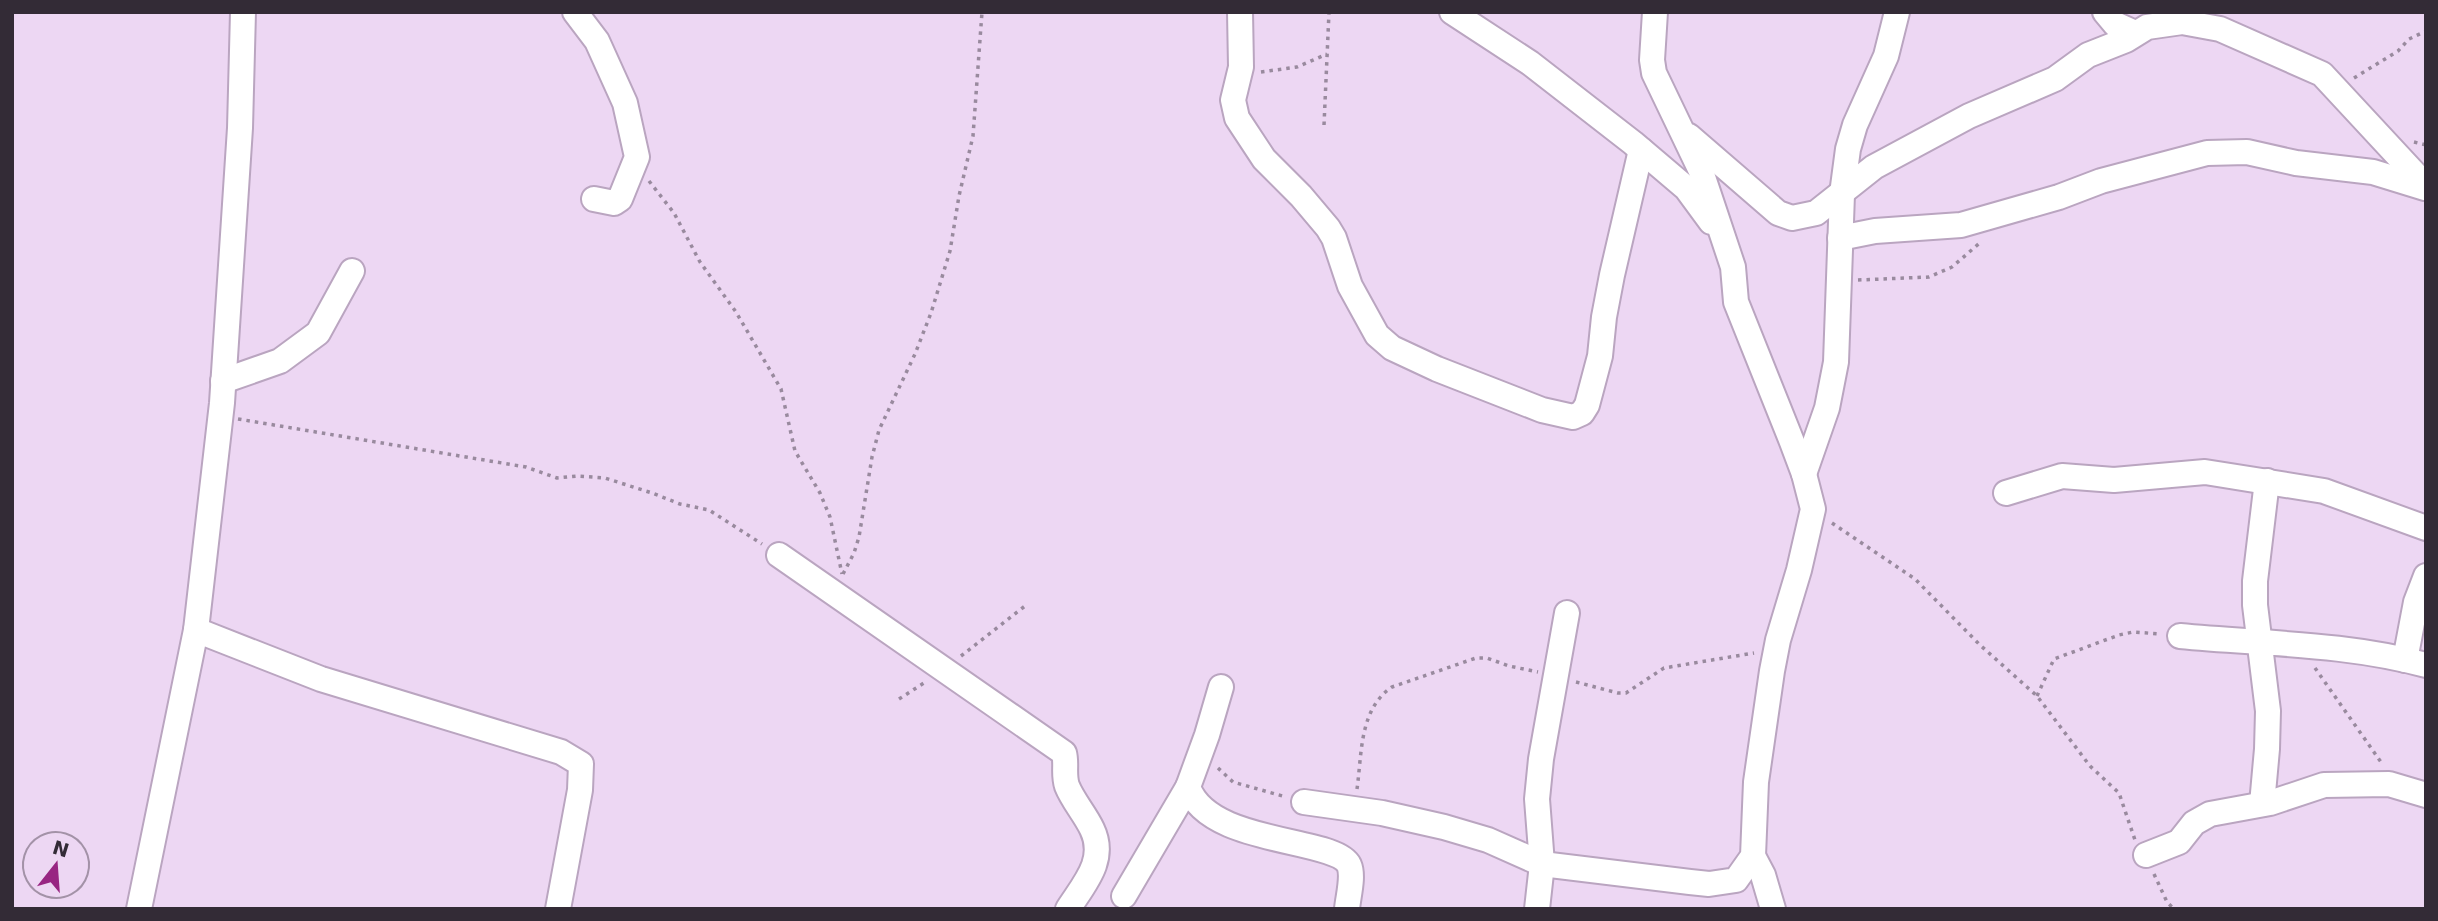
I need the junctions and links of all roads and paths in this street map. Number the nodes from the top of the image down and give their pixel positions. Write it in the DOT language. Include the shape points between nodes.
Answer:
graph roads {
  1 [pos="243,12"];
  2 [pos="575,12"];
  3 [pos="982,12"];
  4 [pos="1240,12"];
  5 [pos="1329,12"];
  6 [pos="1452,12"];
  7 [pos="1655,12"];
  8 [pos="1896,12"];
  9 [pos="2105,12"];
  10 [pos="2426,30"];
  11 [pos="2135,33"];
  12 [pos="1328,54"];
  13 [pos="1239,79"];
  14 [pos="2337,88"];
  15 [pos="1324,125"];
  16 [pos="1683,131"];
  17 [pos="1641,150"];
  18 [pos="637,157"];
  19 [pos="2426,187"];
  20 [pos="1842,194"];
  21 [pos="594,199"];
  22 [pos="2010,212"];
  23 [pos="1840,238"];
  24 [pos="1728,249"];
  25 [pos="352,271"];
  26 [pos="1839,281"];
  27 [pos="223,381"];
  28 [pos="220,416"];
  29 [pos="1804,474"];
  30 [pos="2267,481"];
  31 [pos="2006,493"];
  32 [pos="1813,509"];
  33 [pos="2426,528"];
  34 [pos="779,555"];
  35 [pos="2426,576"];
  36 [pos="836,582"];
  37 [pos="1025,606"];
  38 [pos="1567,613"];
  39 [pos="196,630"];
  40 [pos="2180,636"];
  41 [pos="1778,640"];
  42 [pos="2258,642"];
  43 [pos="2297,644"];
  44 [pos="2415,663"];
  45 [pos="944,668"];
  46 [pos="1556,676"];
  47 [pos="1221,687"];
  48 [pos="2037,695"];
  49 [pos="899,699"];
  50 [pos="1201,752"];
  51 [pos="2393,784"];
  52 [pos="1188,787"];
  53 [pos="2426,795"];
  54 [pos="1304,802"];
  55 [pos="2262,804"];
  56 [pos="1354,808"];
  57 [pos="2146,855"];
  58 [pos="1753,856"];
  59 [pos="1096,864"];
  60 [pos="1542,864"];
  61 [pos="1126,902"];
  62 [pos="139,909"];
  63 [pos="558,909"];
  64 [pos="1068,909"];
  65 [pos="1347,909"];
  66 [pos="1537,909"];
  67 [pos="1773,909"];
  68 [pos="2174,909"];
  1 -- 27 [label="street"];
  2 -- 18 [label="street" via="597,41 620,88"];
  3 -- 36 [label="path" via="973,136 950,251 915,354 879,430 859,537"];
  4 -- 13 [label="street"];
  5 -- 12 [label="path"];
  6 -- 17 [label="street" via="1530,63"];
  7 -- 16 [label="street" via="1653,70"];
  8 -- 20 [label="street" via="1886,57 1855,125"];
  9 -- 11 [label="street" via="2115,24"];
  10 -- 14 [label="path"];
  11 -- 14 [label="street" via="2182,22 2220,29 2322,74"];
  11 -- 20 [label="street" via="2088,55 2055,79 1969,116 1874,167"];
  12 -- 13 [label="path" via="1297,67"];
  12 -- 15 [label="path"];
  13 -- 17 [label="street" via="1233,100 1237,118 1264,159 1328,228 1350,286 1382,341 1437,369 1542,411 1566,416 1582,413 1591,391"];
  14 -- 19 [label="street"];
  16 -- 20 [label="street" via="1785,217 1816,213"];
  16 -- 24 [label="street"];
  17 -- 24 [label="street" via="1686,188"];
  18 -- 21 [label="street" via="620,199 614,203"];
  18 -- 36 [label="path" via="781,389 794,451 830,517"];
  19 -- 22 [label="street" via="2373,172 2222,152 2101,180"];
  20 -- 23 [label="street"];
  22 -- 23 [label="street" via="1944,228 1875,231"];
  22 -- 26 [label="path" via="1941,274"];
  23 -- 26 [label="street"];
  24 -- 29 [label="street" via="1736,302"];
  25 -- 27 [label="street" via="318,334 281,360"];
  26 -- 29 [label="street" via="1832,385"];
  27 -- 28 [label="street"];
  28 -- 34 [label="path" via="526,467 557,478 605,478 713,511"];
  28 -- 39 [label="street"];
  29 -- 32 [label="street"];
  30 -- 31 [label="street" via="2205,472 2114,480 2062,475"];
  30 -- 33 [label="street" via="2324,491"];
  30 -- 42 [label="street" via="2255,580"];
  32 -- 41 [label="street"];
  32 -- 48 [label="path" via="1914,579"];
  34 -- 36 [label="street"];
  35 -- 44 [label="street" via="2417,602"];
  36 -- 45 [label="street"];
  37 -- 45 [label="path"];
  38 -- 46 [label="street"];
  39 -- 62 [label="street"];
  39 -- 63 [label="street" via="321,679 561,752 581,764"];
  40 -- 42 [label="street"];
  40 -- 48 [label="path" via="2133,632 2060,656 2051,662"];
  41 -- 46 [label="path" via="1744,656 1664,668 1626,692"];
  41 -- 58 [label="street" via="1756,782"];
  42 -- 43 [label="street"];
  42 -- 55 [label="street" via="2268,711"];
  43 -- 44 [label="street"];
  43 -- 51 [label="path"];
  45 -- 49 [label="path"];
  45 -- 59 [label="street" via="1064,753 1067,786 1092,829"];
  46 -- 56 [label="path" via="1476,658 1392,687 1375,702 1366,722"];
  46 -- 60 [label="street" via="1537,799"];
  47 -- 50 [label="street"];
  48 -- 57 [label="path" via="2090,766 2119,793 2132,832"];
  50 -- 52 [label="street"];
  50 -- 54 [label="path" via="1233,782"];
  51 -- 53 [label="street"];
  51 -- 55 [label="street" via="2324,785"];
  52 -- 61 [label="street"];
  52 -- 65 [label="street" via="1192,799 1228,824 1342,859 1350,870"];
  54 -- 56 [label="street"];
  55 -- 57 [label="street" via="2210,814 2194,823 2179,842"];
  56 -- 60 [label="street" via="1488,840"];
  57 -- 68 [label="path"];
  58 -- 60 [label="street" via="1735,880 1709,884"];
  58 -- 67 [label="street"];
  59 -- 61 [label="street"];
  59 -- 64 [label="street"];
  60 -- 66 [label="street"];
}
